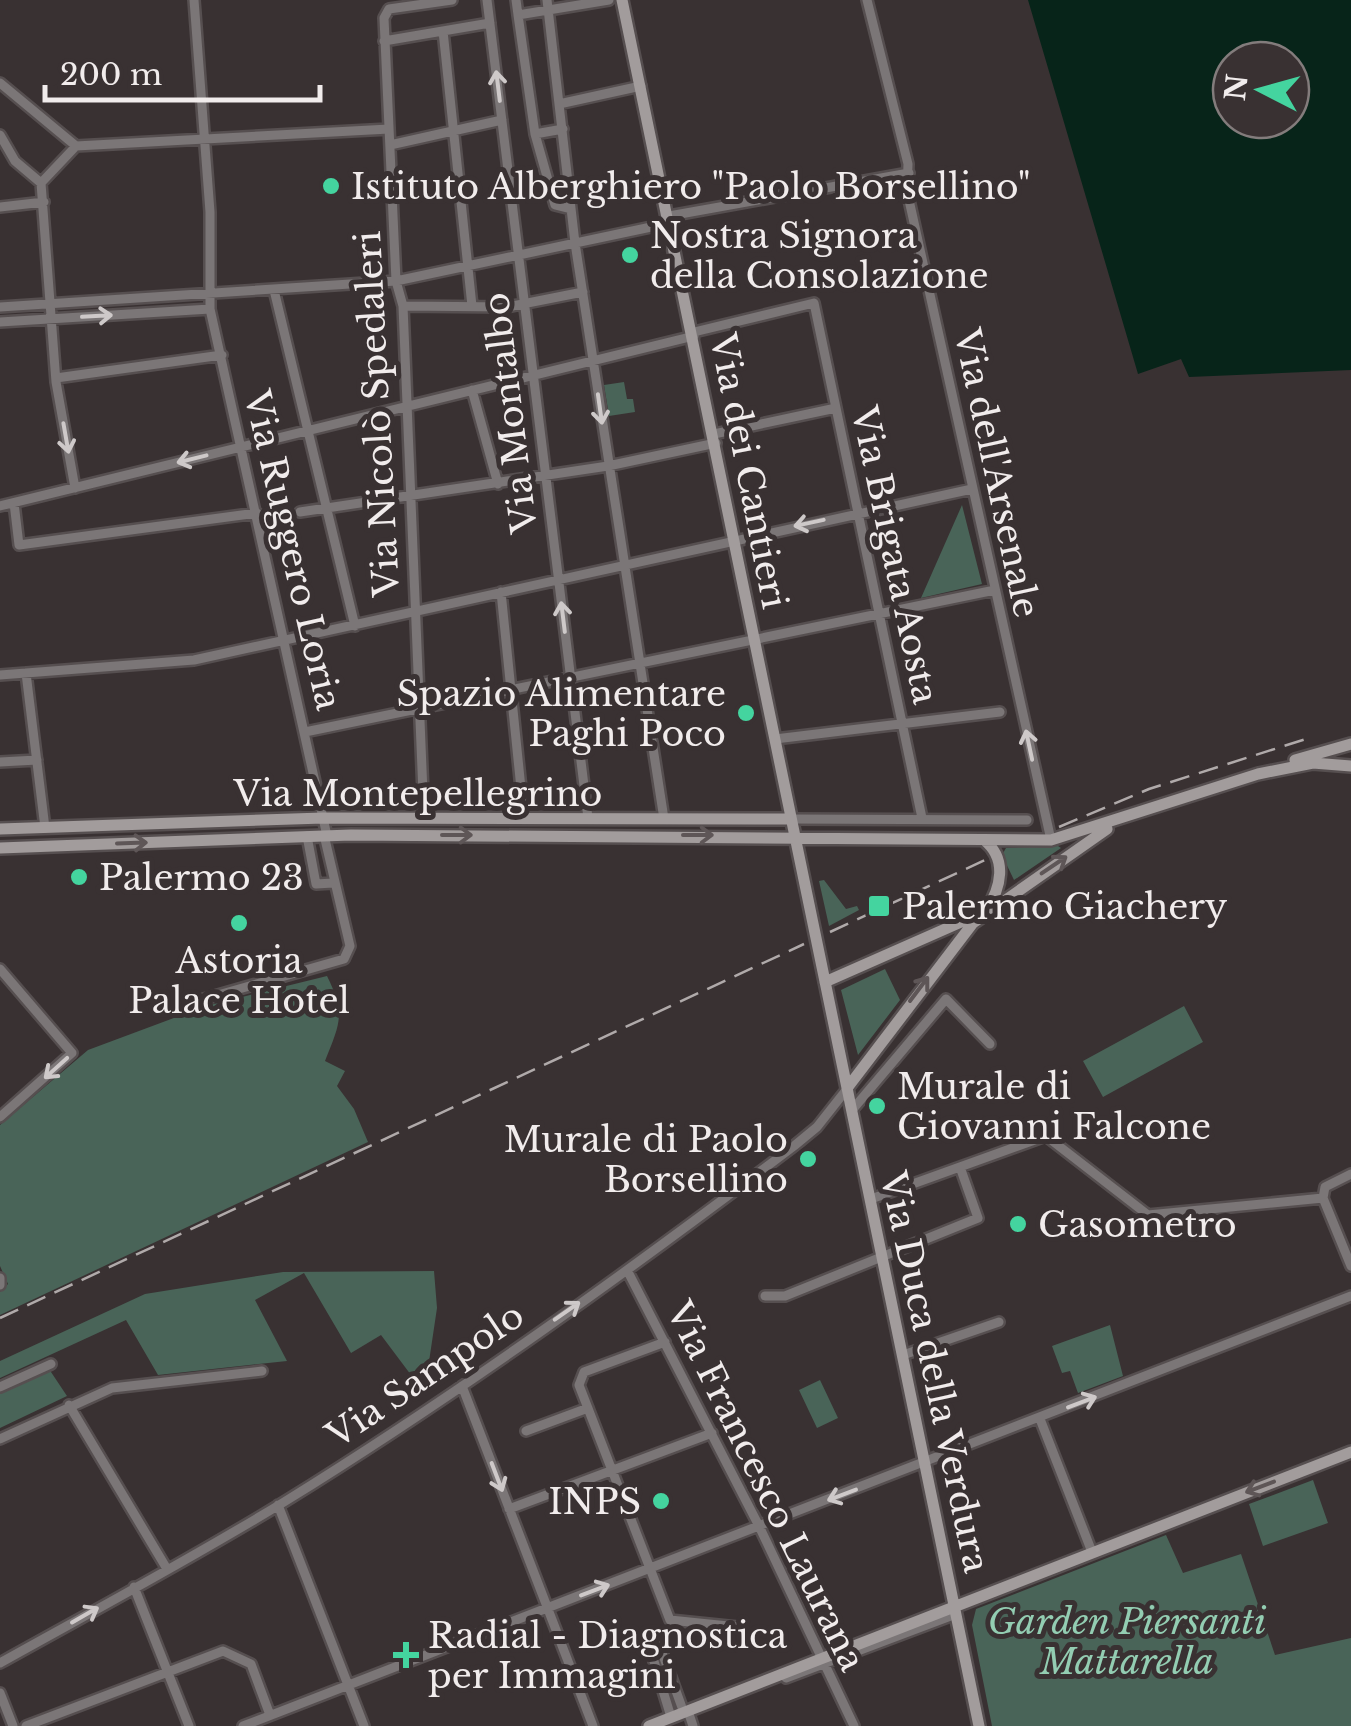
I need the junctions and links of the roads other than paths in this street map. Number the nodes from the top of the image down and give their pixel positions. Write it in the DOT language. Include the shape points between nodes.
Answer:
graph roads {
  1 [pos="194,0"];
  2 [pos="452,0"];
  3 [pos="487,0"];
  4 [pos="516,0"];
  5 [pos="609,0"];
  6 [pos="622,0"];
  7 [pos="867,0"];
  8 [pos="547,5"];
  9 [pos="518,15"];
  10 [pos="490,23"];
  11 [pos="443,32"];
  12 [pos="384,40"];
  13 [pos="0,83"];
  14 [pos="641,86"];
  15 [pos="559,104"];
  16 [pos="502,120"];
  17 [pos="563,128"];
  18 [pos="388,129"];
  19 [pos="454,130"];
  20 [pos="536,134"];
  21 [pos="0,136"];
  22 [pos="204,136"];
  23 [pos="390,145"];
  24 [pos="76,146"];
  25 [pos="909,173"];
  26 [pos="42,183"];
  27 [pos="44,202"];
  28 [pos="0,208"];
  29 [pos="571,209"];
  30 [pos="669,220"];
  31 [pos="575,243"];
  32 [pos="518,254"];
  33 [pos="468,265"];
  34 [pos="396,281"];
  35 [pos="274,290"];
  36 [pos="583,292"];
  37 [pos="212,294"];
  38 [pos="52,304"];
  39 [pos="525,305"];
  40 [pos="402,306"];
  41 [pos="472,306"];
  42 [pos="0,307"];
  43 [pos="210,309"];
  44 [pos="52,318"];
  45 [pos="0,322"];
  46 [pos="694,334"];
  47 [pos="222,355"];
  48 [pos="593,360"];
  49 [pos="533,375"];
  50 [pos="56,378"];
  51 [pos="472,390"];
  52 [pos="407,406"];
  53 [pos="836,408"];
  54 [pos="310,430"];
  55 [pos="715,439"];
  56 [pos="242,447"];
  57 [pos="608,466"];
  58 [pos="546,476"];
  59 [pos="498,484"];
  60 [pos="76,488"];
  61 [pos="972,488"];
  62 [pos="411,497"];
  63 [pos="14,503"];
  64 [pos="0,506"];
  65 [pos="328,508"];
  66 [pos="300,512"];
  67 [pos="258,513"];
  68 [pos="858,513"];
  69 [pos="735,539"];
  70 [pos="622,564"];
  71 [pos="558,579"];
  72 [pos="995,590"];
  73 [pos="501,592"];
  74 [pos="416,612"];
  75 [pos="879,614"];
  76 [pos="355,626"];
  77 [pos="755,640"];
  78 [pos="286,642"];
  79 [pos="638,664"];
  80 [pos="26,673"];
  81 [pos="0,675"];
  82 [pos="570,678"];
  83 [pos="511,690"];
  84 [pos="420,708"];
  85 [pos="1000,712"];
  86 [pos="902,722"];
  87 [pos="306,732"];
  88 [pos="774,739"];
  89 [pos="1351,744"];
  90 [pos="37,760"];
  91 [pos="0,762"];
  92 [pos="1351,766"];
  93 [pos="1258,774"];
  94 [pos="323,818"];
  95 [pos="424,818"];
  96 [pos="524,818"];
  97 [pos="588,818"];
  98 [pos="922,818"];
  99 [pos="664,819"];
  100 [pos="747,819"];
  101 [pos="796,819"];
  102 [pos="1122,819"];
  103 [pos="1026,820"];
  104 [pos="90,826"];
  105 [pos="45,828"];
  106 [pos="0,830"];
  107 [pos="307,836"];
  108 [pos="325,836"];
  109 [pos="747,836"];
  110 [pos="794,836"];
  111 [pos="984,840"];
  112 [pos="1051,840"];
  113 [pos="90,844"];
  114 [pos="0,848"];
  115 [pos="333,883"];
  116 [pos="986,911"];
  117 [pos="0,969"];
  118 [pos="825,982"];
  119 [pos="169,1009"];
  120 [pos="990,1044"];
  121 [pos="848,1087"];
  122 [pos="852,1109"];
  123 [pos="0,1117"];
  124 [pos="960,1167"];
  125 [pos="1351,1174"];
  126 [pos="871,1198"];
  127 [pos="1323,1198"];
  128 [pos="883,1258"];
  129 [pos="1351,1266"];
  130 [pos="627,1270"];
  131 [pos="765,1296"];
  132 [pos="1351,1296"];
  133 [pos="999,1322"];
  134 [pos="665,1342"];
  135 [pos="903,1355"];
  136 [pos="51,1364"];
  137 [pos="262,1371"];
  138 [pos="462,1386"];
  139 [pos="0,1387"];
  140 [pos="69,1405"];
  141 [pos="588,1408"];
  142 [pos="1040,1418"];
  143 [pos="526,1432"];
  144 [pos="712,1433"];
  145 [pos="0,1440"];
  146 [pos="1351,1452"];
  147 [pos="926,1463"];
  148 [pos="611,1470"];
  149 [pos="278,1505"];
  150 [pos="509,1509"];
  151 [pos="759,1526"];
  152 [pos="1092,1552"];
  153 [pos="166,1567"];
  154 [pos="651,1569"];
  155 [pos="134,1588"];
  156 [pos="547,1608"];
  157 [pos="956,1610"];
  158 [pos="738,1627"];
  159 [pos="823,1661"];
  160 [pos="0,1663"];
  161 [pos="168,1674"];
  162 [pos="350,1685"];
  163 [pos="0,1694"];
  164 [pos="270,1715"];
  165 [pos="681,1718"];
  166 [pos="13,1726"];
  167 [pos="26,1726"];
  168 [pos="188,1726"];
  169 [pos="243,1726"];
  170 [pos="364,1726"];
  171 [pos="593,1726"];
  172 [pos="649,1726"];
  173 [pos="854,1726"];
  174 [pos="979,1726"];
  1 -- 22 [label="street, Via Ruggero Loria"];
  2 -- 12 [label="street, Via Nicolò Spedaleri" via="389,8"];
  3 -- 10 [label="street, Via Montalbo"];
  4 -- 9 [label="street"];
  5 -- 8 [label="street"];
  6 -- 14 [label="street, Via dei Cantieri"];
  7 -- 25 [label="street, Via dell'Arsenale"];
  8 -- 9 [label="street"];
  8 -- 15 [label="street"];
  9 -- 20 [label="street"];
  10 -- 11 [label="street"];
  16 -- 10 [label="street, Via Montalbo, one-way"];
  11 -- 12 [label="street"];
  11 -- 19 [label="street"];
  12 -- 18 [label="street, Via Nicolò Spedaleri"];
  13 -- 24 [label="street"];
  14 -- 15 [label="street"];
  14 -- 30 [label="street, Via dei Cantieri"];
  15 -- 17 [label="street"];
  16 -- 19 [label="street"];
  16 -- 32 [label="street, Via Montalbo"];
  17 -- 20 [label="street"];
  17 -- 29 [label="street"];
  18 -- 22 [label="street"];
  18 -- 23 [label="street, Via Nicolò Spedaleri"];
  19 -- 23 [label="street"];
  19 -- 33 [label="street"];
  20 -- 29 [label="street" via="555,206"];
  21 -- 26 [label="street"];
  22 -- 24 [label="street"];
  22 -- 37 [label="street, Via Ruggero Loria"];
  23 -- 34 [label="street, Via Nicolò Spedaleri"];
  24 -- 26 [label="street"];
  25 -- 30 [label="street"];
  25 -- 61 [label="street, Via dell'Arsenale" via="906,192"];
  26 -- 27 [label="street"];
  27 -- 28 [label="street"];
  27 -- 38 [label="street"];
  29 -- 31 [label="street"];
  30 -- 31 [label="street"];
  30 -- 46 [label="street, Via dei Cantieri"];
  31 -- 32 [label="street"];
  31 -- 36 [label="street"];
  32 -- 33 [label="street"];
  32 -- 39 [label="street, Via Montalbo"];
  33 -- 34 [label="street"];
  33 -- 41 [label="street"];
  34 -- 35 [label="street"];
  34 -- 40 [label="street, Via Nicolò Spedaleri"];
  35 -- 37 [label="street"];
  35 -- 54 [label="street"];
  36 -- 39 [label="street"];
  36 -- 48 [label="street"];
  37 -- 38 [label="street"];
  37 -- 43 [label="street, Via Ruggero Loria"];
  38 -- 42 [label="street"];
  38 -- 44 [label="street"];
  39 -- 41 [label="street"];
  39 -- 49 [label="street, Via Montalbo"];
  40 -- 41 [label="street"];
  40 -- 52 [label="street, Via Nicolò Spedaleri"];
  44 -- 43 [label="street, one-way"];
  43 -- 47 [label="street, Via Ruggero Loria"];
  44 -- 45 [label="street"];
  44 -- 50 [label="street"];
  46 -- 48 [label="street"];
  46 -- 53 [label="street, Via Brigata Aosta" via="814,303"];
  46 -- 55 [label="street, Via dei Cantieri"];
  47 -- 50 [label="street"];
  47 -- 56 [label="street, Via Ruggero Loria"];
  48 -- 49 [label="street"];
  48 -- 57 [label="street, one-way"];
  49 -- 51 [label="street"];
  49 -- 58 [label="street, Via Montalbo"];
  50 -- 60 [label="street, one-way"];
  51 -- 52 [label="street"];
  51 -- 59 [label="street"];
  52 -- 54 [label="street"];
  52 -- 62 [label="street, Via Nicolò Spedaleri"];
  53 -- 55 [label="street"];
  53 -- 68 [label="street, Via Brigata Aosta"];
  54 -- 56 [label="street"];
  54 -- 65 [label="street"];
  55 -- 57 [label="street"];
  55 -- 69 [label="street, Via dei Cantieri"];
  56 -- 60 [label="street, one-way"];
  56 -- 67 [label="street, Via Ruggero Loria"];
  57 -- 58 [label="street"];
  57 -- 70 [label="street"];
  58 -- 59 [label="street"];
  58 -- 71 [label="street, Via Montalbo"];
  59 -- 62 [label="street"];
  60 -- 63 [label="street"];
  61 -- 68 [label="street"];
  61 -- 72 [label="street, Via dell'Arsenale"];
  62 -- 65 [label="street"];
  62 -- 74 [label="street, Via Nicolò Spedaleri"];
  63 -- 64 [label="street"];
  63 -- 67 [label="street" via="19,545"];
  65 -- 66 [label="street"];
  65 -- 76 [label="street"];
  67 -- 78 [label="street, Via Ruggero Loria"];
  68 -- 69 [label="street, one-way"];
  68 -- 75 [label="street, Via Brigata Aosta"];
  69 -- 70 [label="street"];
  69 -- 77 [label="street, Via dei Cantieri"];
  70 -- 71 [label="street"];
  70 -- 79 [label="street"];
  71 -- 73 [label="street"];
  82 -- 71 [label="street, Via Montalbo, one-way"];
  72 -- 75 [label="street"];
  112 -- 72 [label="street, Via dell'Arsenale, one-way"];
  73 -- 74 [label="street"];
  73 -- 83 [label="street"];
  74 -- 76 [label="street"];
  74 -- 84 [label="street, Via Nicolò Spedaleri"];
  75 -- 77 [label="street"];
  75 -- 86 [label="street, Via Brigata Aosta"];
  76 -- 78 [label="street"];
  77 -- 79 [label="street"];
  77 -- 88 [label="street, Via dei Cantieri"];
  78 -- 80 [label="street" via="194,660"];
  78 -- 87 [label="street, Via Ruggero Loria"];
  79 -- 82 [label="street"];
  79 -- 99 [label="street"];
  80 -- 81 [label="street"];
  80 -- 90 [label="street"];
  82 -- 83 [label="street"];
  82 -- 97 [label="street, Via Montalbo"];
  83 -- 84 [label="street"];
  83 -- 96 [label="street"];
  84 -- 87 [label="street"];
  84 -- 95 [label="street, Via Nicolò Spedaleri"];
  85 -- 86 [label="street"];
  86 -- 88 [label="street"];
  86 -- 98 [label="street, Via Brigata Aosta"];
  87 -- 94 [label="street, Via Ruggero Loria"];
  88 -- 101 [label="street, Via dei Cantieri"];
  89 -- 93 [label="street"];
  90 -- 91 [label="street"];
  90 -- 105 [label="street"];
  92 -- 93 [label="street" via="1313,763"];
  93 -- 102 [label="street"];
  94 -- 95 [label="street, Via Montepellegrino"];
  94 -- 104 [label="street, Via Montepellegrino"];
  94 -- 108 [label="street, Via Ruggero Loria"];
  95 -- 96 [label="street, Via Montepellegrino"];
  96 -- 97 [label="street, Via Montepellegrino"];
  97 -- 99 [label="street, Via Montepellegrino"];
  98 -- 101 [label="street"];
  98 -- 103 [label="street"];
  99 -- 100 [label="street, Via Montepellegrino"];
  100 -- 101 [label="street, Via Montepellegrino"];
  100 -- 109 [label="street"];
  101 -- 110 [label="street, Via dei Cantieri"];
  102 -- 112 [label="street, Via Montepellegrino"];
  116 -- 102 [label="street, one-way"];
  104 -- 105 [label="street, Via Montepellegrino"];
  104 -- 113 [label="street"];
  105 -- 106 [label="street, Via Montepellegrino"];
  107 -- 108 [label="street, Via Montepellegrino"];
  113 -- 107 [label="street, Via Montepellegrino, one-way"];
  107 -- 115 [label="street" via="316,884"];
  108 -- 109 [label="street, Via Montepellegrino, one-way"];
  108 -- 115 [label="street, Via Ruggero Loria"];
  109 -- 110 [label="street, Via Montepellegrino"];
  110 -- 111 [label="street, Via Montepellegrino"];
  110 -- 118 [label="street, Via dei Cantieri"];
  111 -- 112 [label="street, Via Montepellegrino"];
  111 -- 116 [label="street" via="995,849 1000,870"];
  113 -- 114 [label="street, Via Montepellegrino"];
  115 -- 119 [label="street, Via Ruggero Loria" via="350,946 344,959"];
  116 -- 118 [label="street"];
  121 -- 116 [label="street, one-way" via="938,964"];
  117 -- 123 [label="street, one-way" via="72,1054"];
  118 -- 121 [label="street, Via Duca della Verdura"];
  120 -- 122 [label="street" via="946,999"];
  121 -- 122 [label="street, Via Duca della Verdura"];
  121 -- 130 [label="street, Via Sampolo" via="816,1127"];
  122 -- 126 [label="street, Via Duca della Verdura"];
  124 -- 126 [label="street"];
  124 -- 127 [label="street" via="1046,1136 1148,1215"];
  124 -- 128 [label="street" via="978,1218"];
  125 -- 127 [label="street" via="1325,1187"];
  126 -- 128 [label="street, Via Duca della Verdura"];
  127 -- 129 [label="street"];
  128 -- 131 [label="street" via="785,1296"];
  128 -- 135 [label="street, Via Duca della Verdura"];
  130 -- 134 [label="street, Via Francesco Laurana"];
  138 -- 130 [label="street, Via Sampolo, one-way"];
  142 -- 132 [label="street, one-way"];
  133 -- 135 [label="street"];
  134 -- 141 [label="street" via="584,1372 580,1385"];
  134 -- 144 [label="street, Via Francesco Laurana"];
  135 -- 147 [label="street, Via Duca della Verdura"];
  136 -- 139 [label="street"];
  137 -- 140 [label="street" via="112,1388"];
  138 -- 149 [label="street, Via Sampolo"];
  138 -- 150 [label="street, one-way"];
  140 -- 145 [label="street"];
  140 -- 153 [label="street"];
  141 -- 143 [label="street"];
  141 -- 148 [label="street"];
  142 -- 147 [label="street"];
  142 -- 152 [label="street"];
  144 -- 148 [label="street"];
  144 -- 151 [label="street, Via Francesco Laurana"];
  146 -- 152 [label="street, one-way"];
  147 -- 151 [label="street, one-way"];
  147 -- 157 [label="street, Via Duca della Verdura"];
  148 -- 150 [label="street"];
  148 -- 154 [label="street"];
  149 -- 153 [label="street, Via Sampolo"];
  149 -- 162 [label="street"];
  150 -- 156 [label="street"];
  151 -- 154 [label="street"];
  151 -- 159 [label="street, Via Francesco Laurana"];
  152 -- 157 [label="street"];
  153 -- 155 [label="street, Via Sampolo"];
  156 -- 154 [label="street, one-way"];
  154 -- 158 [label="street" via="670,1620"];
  160 -- 155 [label="street, Via Sampolo, one-way"];
  155 -- 161 [label="street"];
  156 -- 162 [label="street"];
  156 -- 171 [label="street"];
  157 -- 159 [label="street"];
  157 -- 174 [label="street, Via Duca della Verdura"];
  159 -- 165 [label="street"];
  159 -- 173 [label="street, Via Francesco Laurana"];
  161 -- 164 [label="street" via="231,1652 251,1664"];
  161 -- 167 [label="street"];
  161 -- 168 [label="street"];
  162 -- 164 [label="street"];
  162 -- 170 [label="street"];
  163 -- 166 [label="street"];
  164 -- 169 [label="street"];
  165 -- 165 [label="street" via="660,1647 648,1646"];
  165 -- 172 [label="street"];
}
